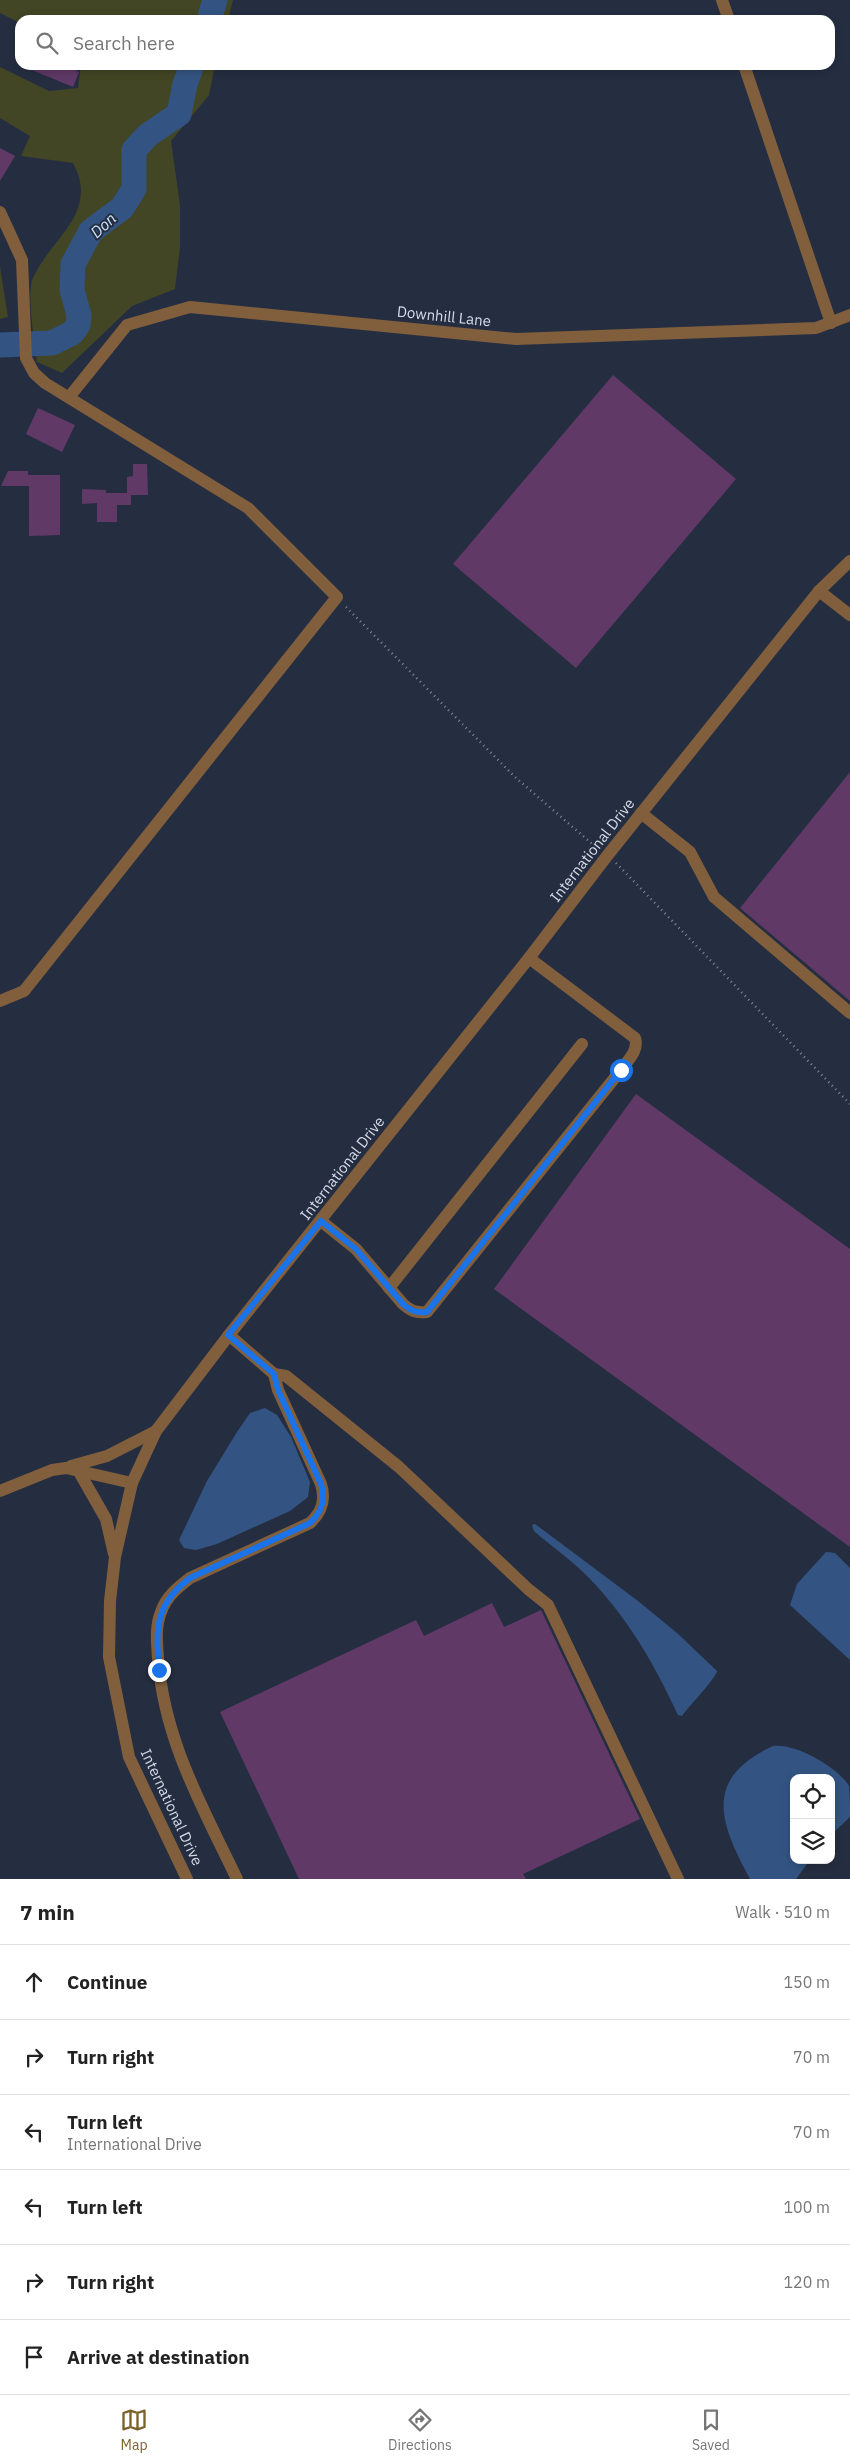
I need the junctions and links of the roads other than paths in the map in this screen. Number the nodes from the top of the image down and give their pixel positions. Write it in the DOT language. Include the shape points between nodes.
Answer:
graph roads {
  1 [pos="722,0"];
  2 [pos="727,15"];
  3 [pos="746,70"];
  4 [pos="0,212"];
  5 [pos="849,318"];
  6 [pos="831,323"];
  7 [pos="70,396"];
  8 [pos="850,561"];
  9 [pos="820,591"];
  10 [pos="850,615"];
  11 [pos="641,813"];
  12 [pos="529,958"];
  13 [pos="0,1001"];
  14 [pos="850,1012"];
  15 [pos="582,1044"];
  16 [pos="321,1221"];
  17 [pos="389,1288"];
  18 [pos="228,1335"];
  19 [pos="274,1374"];
  20 [pos="156,1431"];
  21 [pos="72,1469"];
  22 [pos="132,1483"];
  23 [pos="0,1491"];
  24 [pos="115,1556"];
  25 [pos="187,1879"];
  26 [pos="237,1879"];
  27 [pos="678,1879"];
  1 -- 2 [label="street"];
  3 -- 6 [label="street"];
  4 -- 7 [label="street" via="22,260 26,358 34,373"];
  5 -- 6 [label="street, Downhill Lane"];
  6 -- 7 [label="street, Downhill Lane" via="816,328 516,340 190,307 127,324"];
  7 -- 13 [label="street" via="248,508 337,597 24,991"];
  8 -- 9 [label="street, International Drive"];
  9 -- 10 [label="street"];
  9 -- 11 [label="street, International Drive"];
  11 -- 12 [label="street, International Drive"];
  11 -- 14 [label="street" via="690,852 714,897"];
  12 -- 16 [label="street, International Drive"];
  12 -- 17 [label="street" via="635,1038 636,1050 427,1312 410,1310"];
  15 -- 17 [label="street"];
  16 -- 17 [label="street" via="356,1249"];
  16 -- 18 [label="street, International Drive"];
  18 -- 19 [label="street"];
  18 -- 20 [label="street, International Drive"];
  19 -- 26 [label="street" via="278,1390 324,1493 318,1516 310,1523 190,1578 176,1589 160,1614 156,1634 159,1670 174,1743"];
  19 -- 27 [label="street" via="286,1376 374,1446 548,1605"];
  20 -- 21 [label="street" via="107,1456"];
  20 -- 22 [label="street, International Drive"];
  21 -- 22 [label="street"];
  21 -- 23 [label="street" via="52,1470"];
  21 -- 24 [label="street" via="106,1519"];
  22 -- 24 [label="street, International Drive"];
  24 -- 25 [label="street, International Drive" via="109,1657 129,1757"];
}
